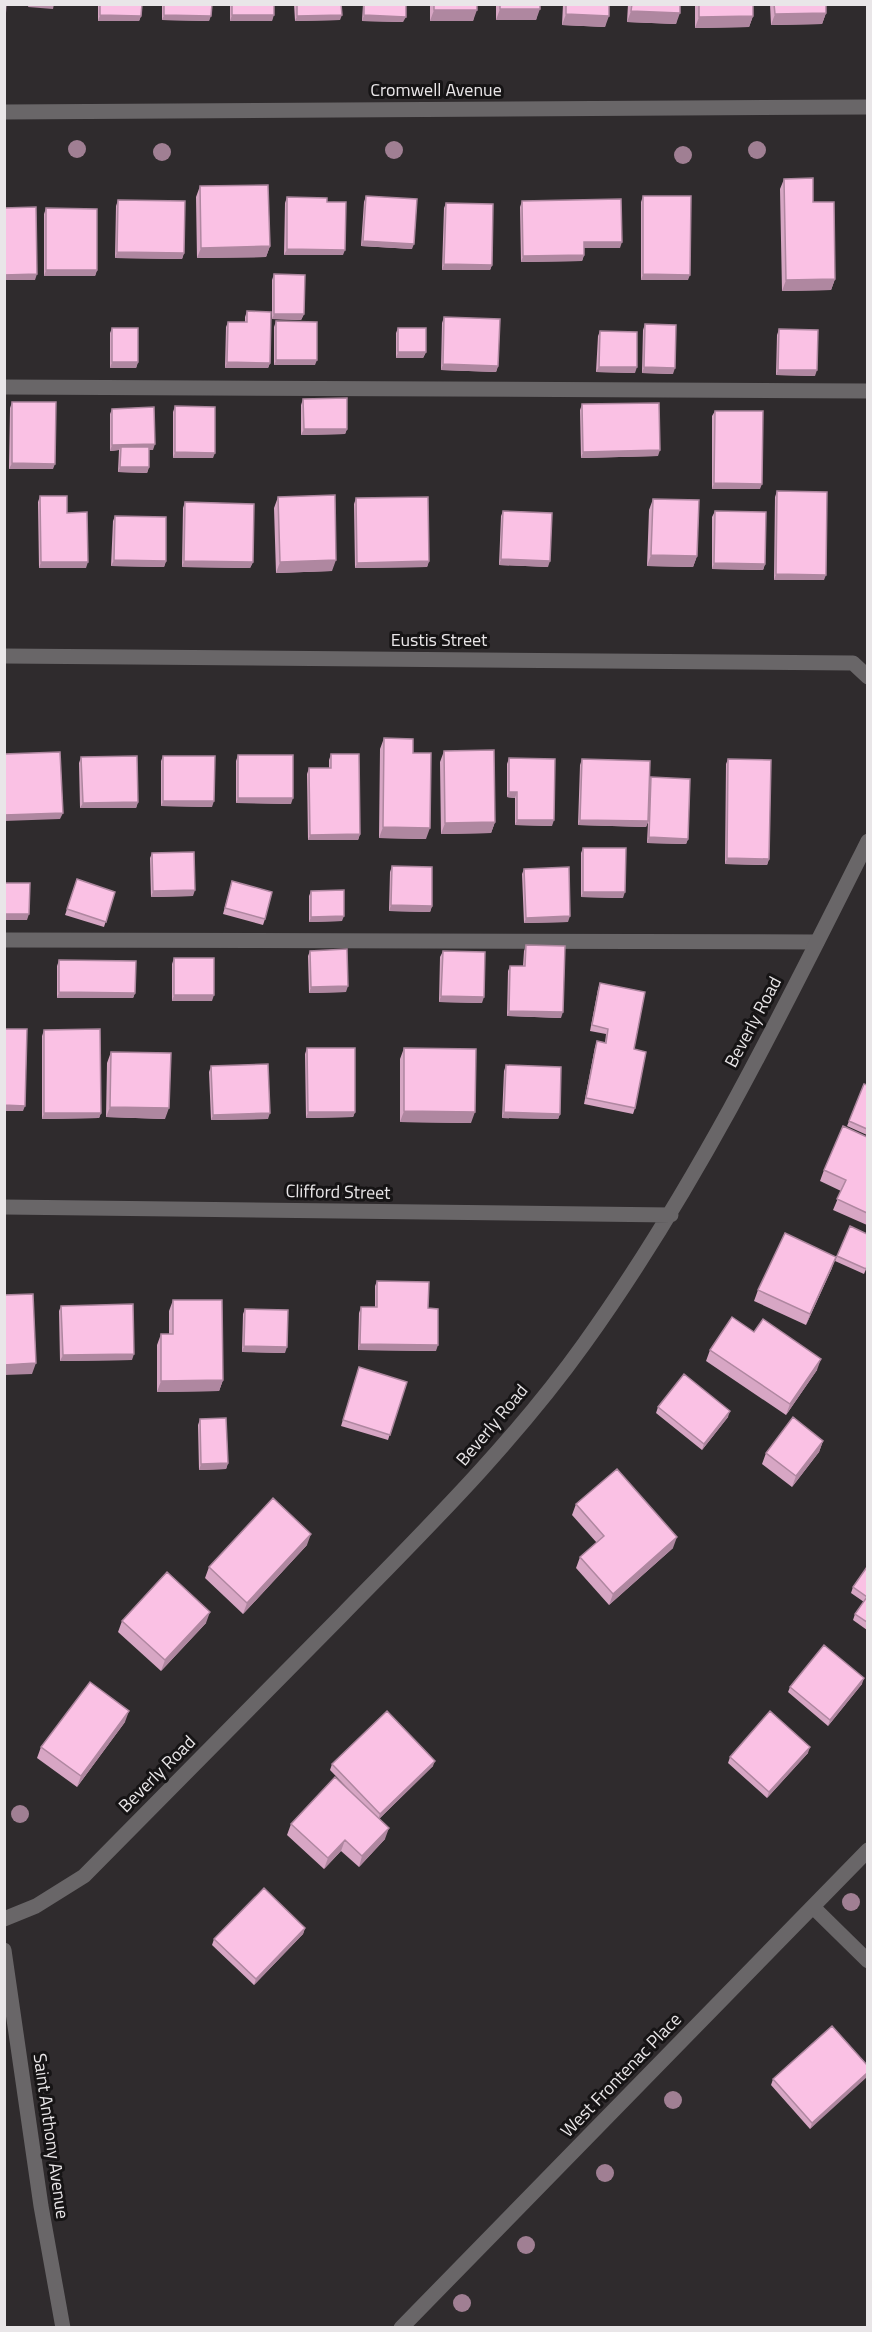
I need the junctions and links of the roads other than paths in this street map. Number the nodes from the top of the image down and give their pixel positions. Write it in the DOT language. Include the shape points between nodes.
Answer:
graph roads {
  1 [pos="867,107"];
  2 [pos="4,112"];
  3 [pos="4,387"];
  4 [pos="867,391"];
  5 [pos="4,656"];
  6 [pos="867,677"];
  7 [pos="867,841"];
  8 [pos="4,940"];
  9 [pos="818,942"];
  10 [pos="4,1207"];
  11 [pos="670,1215"];
  12 [pos="867,1850"];
  13 [pos="813,1907"];
  14 [pos="4,1919"];
  15 [pos="4,1950"];
  16 [pos="867,1961"];
  17 [pos="63,2328"];
  18 [pos="401,2328"];
  1 -- 2 [label="street, Cromwell Avenue"];
  3 -- 4 [label="street"];
  5 -- 6 [label="street, Eustis Street" via="853,663"];
  7 -- 9 [label="street, Beverly Road"];
  8 -- 9 [label="street"];
  9 -- 11 [label="street, Beverly Road"];
  10 -- 11 [label="street, Clifford Street"];
  11 -- 14 [label="street, Beverly Road" via="583,1346 507,1441 428,1528 84,1876 36,1906"];
  12 -- 13 [label="street, West Frontenac Place"];
  13 -- 16 [label="street"];
  13 -- 18 [label="street, West Frontenac Place"];
  15 -- 17 [label="street, Saint Anthony Avenue" via="39,2195"];
}
